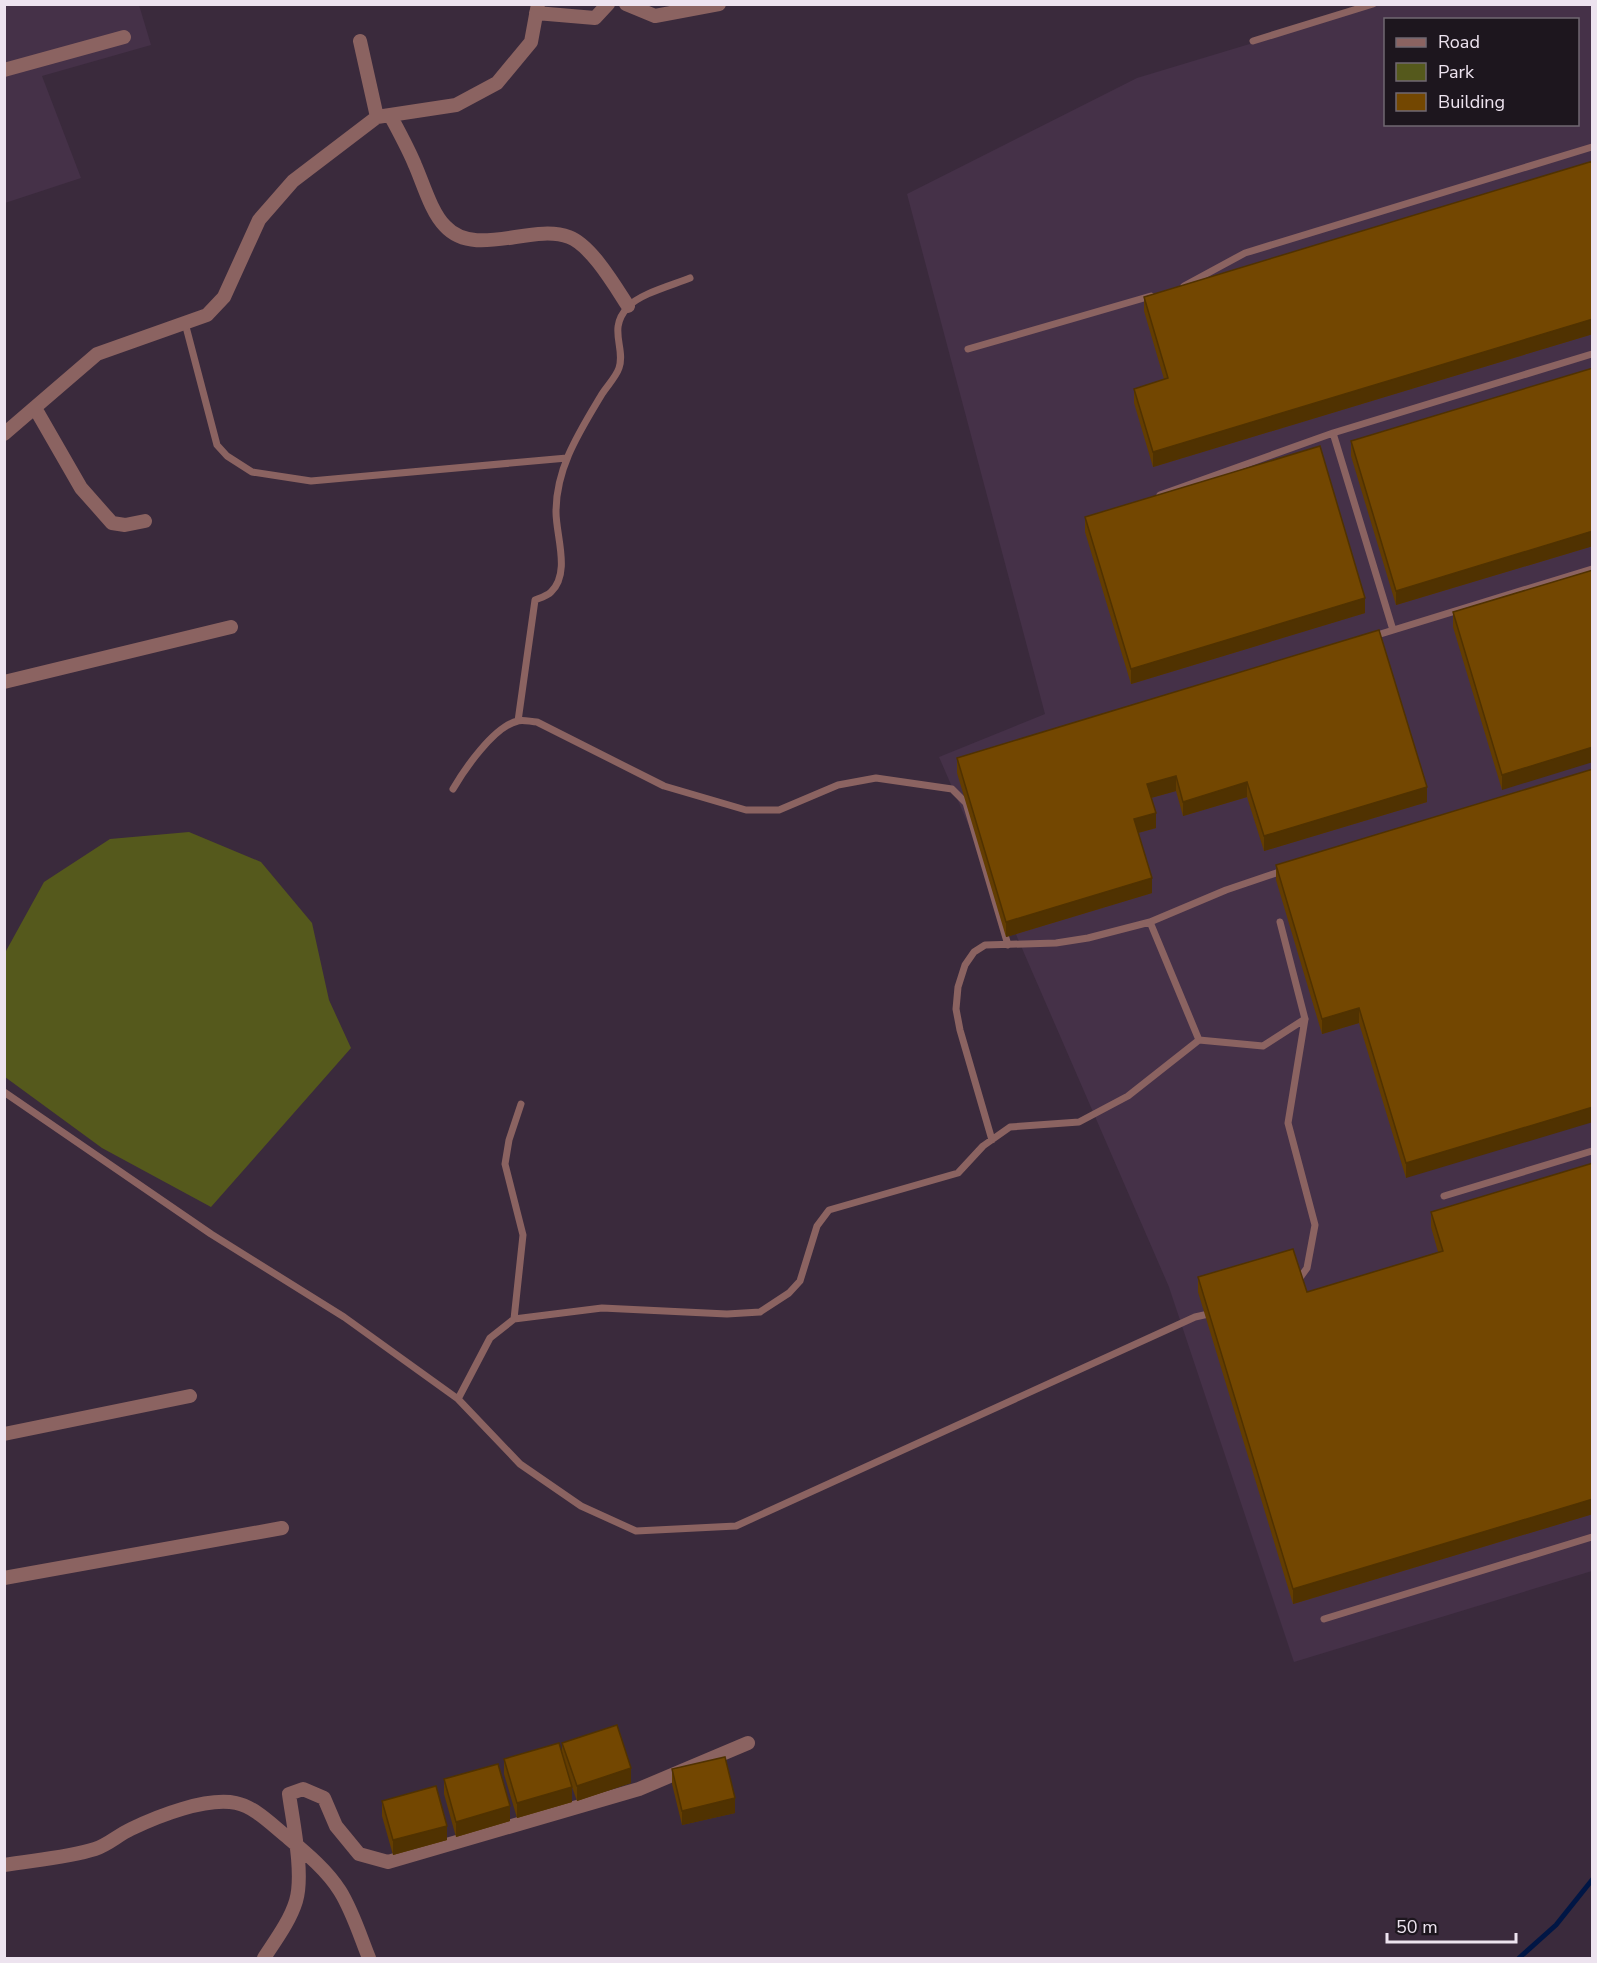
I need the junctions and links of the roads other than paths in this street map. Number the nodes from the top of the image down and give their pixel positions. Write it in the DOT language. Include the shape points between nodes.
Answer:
graph roads {
  1 [pos="608,4"];
  2 [pos="626,4"];
  3 [pos="719,4"];
  4 [pos="1373,4"];
  5 [pos="537,9"];
  6 [pos="124,37"];
  7 [pos="360,41"];
  8 [pos="1253,41"];
  9 [pos="4,70"];
  10 [pos="384,116"];
  11 [pos="1593,147"];
  12 [pos="690,278"];
  13 [pos="1171,290"];
  14 [pos="1160,294"];
  15 [pos="628,306"];
  16 [pos="185,323"];
  17 [pos="968,349"];
  18 [pos="1593,354"];
  19 [pos="35,408"];
  20 [pos="1333,433"];
  21 [pos="4,435"];
  22 [pos="567,458"];
  23 [pos="1149,499"];
  24 [pos="146,521"];
  25 [pos="1593,569"];
  26 [pos="231,627"];
  27 [pos="1393,630"];
  28 [pos="1371,637"];
  29 [pos="4,682"];
  30 [pos="518,721"];
  31 [pos="453,789"];
  32 [pos="1289,868"];
  33 [pos="1150,922"];
  34 [pos="1280,922"];
  35 [pos="1008,945"];
  36 [pos="1305,1019"];
  37 [pos="1199,1040"];
  38 [pos="4,1092"];
  39 [pos="521,1104"];
  40 [pos="992,1140"];
  41 [pos="1593,1151"];
  42 [pos="1444,1196"];
  43 [pos="1289,1289"];
  44 [pos="1225,1311"];
  45 [pos="514,1319"];
  46 [pos="190,1396"];
  47 [pos="458,1399"];
  48 [pos="4,1434"];
  49 [pos="282,1528"];
  50 [pos="1593,1538"];
  51 [pos="4,1578"];
  52 [pos="1324,1619"];
  53 [pos="748,1743"];
  54 [pos="296,1844"];
  55 [pos="4,1865"];
  56 [pos="264,1959"];
  57 [pos="369,1959"];
  1 -- 5 [label="street" via="595,18"];
  2 -- 3 [label="street" via="655,16"];
  4 -- 8 [label="lane"];
  5 -- 10 [label="street" via="531,42 497,82 456,105"];
  6 -- 9 [label="street"];
  7 -- 10 [label="street"];
  10 -- 15 [label="street" via="411,156 429,199 450,231 463,239 550,233 570,237 584,247"];
  10 -- 16 [label="street" via="293,182 259,220 224,297 207,315"];
  11 -- 13 [label="lane" via="1245,254"];
  12 -- 15 [label="lane"];
  14 -- 17 [label="lane"];
  15 -- 22 [label="lane" via="619,320 618,371"];
  16 -- 19 [label="street" via="97,354"];
  16 -- 22 [label="lane" via="217,445 252,472 311,481"];
  18 -- 20 [label="lane"];
  19 -- 21 [label="street"];
  19 -- 24 [label="street" via="81,488 112,523"];
  20 -- 23 [label="lane"];
  20 -- 27 [label="lane"];
  22 -- 30 [label="lane" via="561,471 556,512 561,571 551,593 535,600 532,610"];
  25 -- 27 [label="lane"];
  26 -- 29 [label="street"];
  27 -- 28 [label="lane"];
  30 -- 31 [label="lane" via="499,731 466,767"];
  30 -- 35 [label="lane" via="537,722 664,786 746,810 780,810 838,785 876,778 952,789 966,803"];
  32 -- 33 [label="lane"];
  33 -- 35 [label="lane" via="1056,944"];
  33 -- 37 [label="lane"];
  34 -- 36 [label="lane"];
  35 -- 40 [label="lane" via="985,945 974,952 965,964 956,1009"];
  36 -- 37 [label="lane" via="1263,1046"];
  36 -- 43 [label="lane" via="1288,1123 1315,1225 1307,1268"];
  37 -- 40 [label="lane" via="1128,1096 1079,1122 1010,1127"];
  38 -- 47 [label="lane" via="211,1234 344,1317"];
  39 -- 45 [label="lane" via="505,1164 523,1235"];
  40 -- 45 [label="lane" via="958,1173 830,1210 817,1226 800,1281 760,1312 602,1308"];
  41 -- 42 [label="lane"];
  44 -- 47 [label="lane" via="1195,1317 736,1526 636,1531 581,1506 520,1464"];
  45 -- 47 [label="lane" via="490,1338"];
  46 -- 48 [label="street"];
  49 -- 51 [label="street"];
  50 -- 52 [label="lane"];
  53 -- 54 [label="street" via="639,1789 388,1862 359,1854 336,1826 324,1798 303,1789 289,1794"];
  54 -- 55 [label="street" via="250,1809 220,1802 174,1812 130,1829 96,1849"];
  54 -- 56 [label="street" via="296,1902"];
  54 -- 57 [label="street" via="340,1891"];
}
